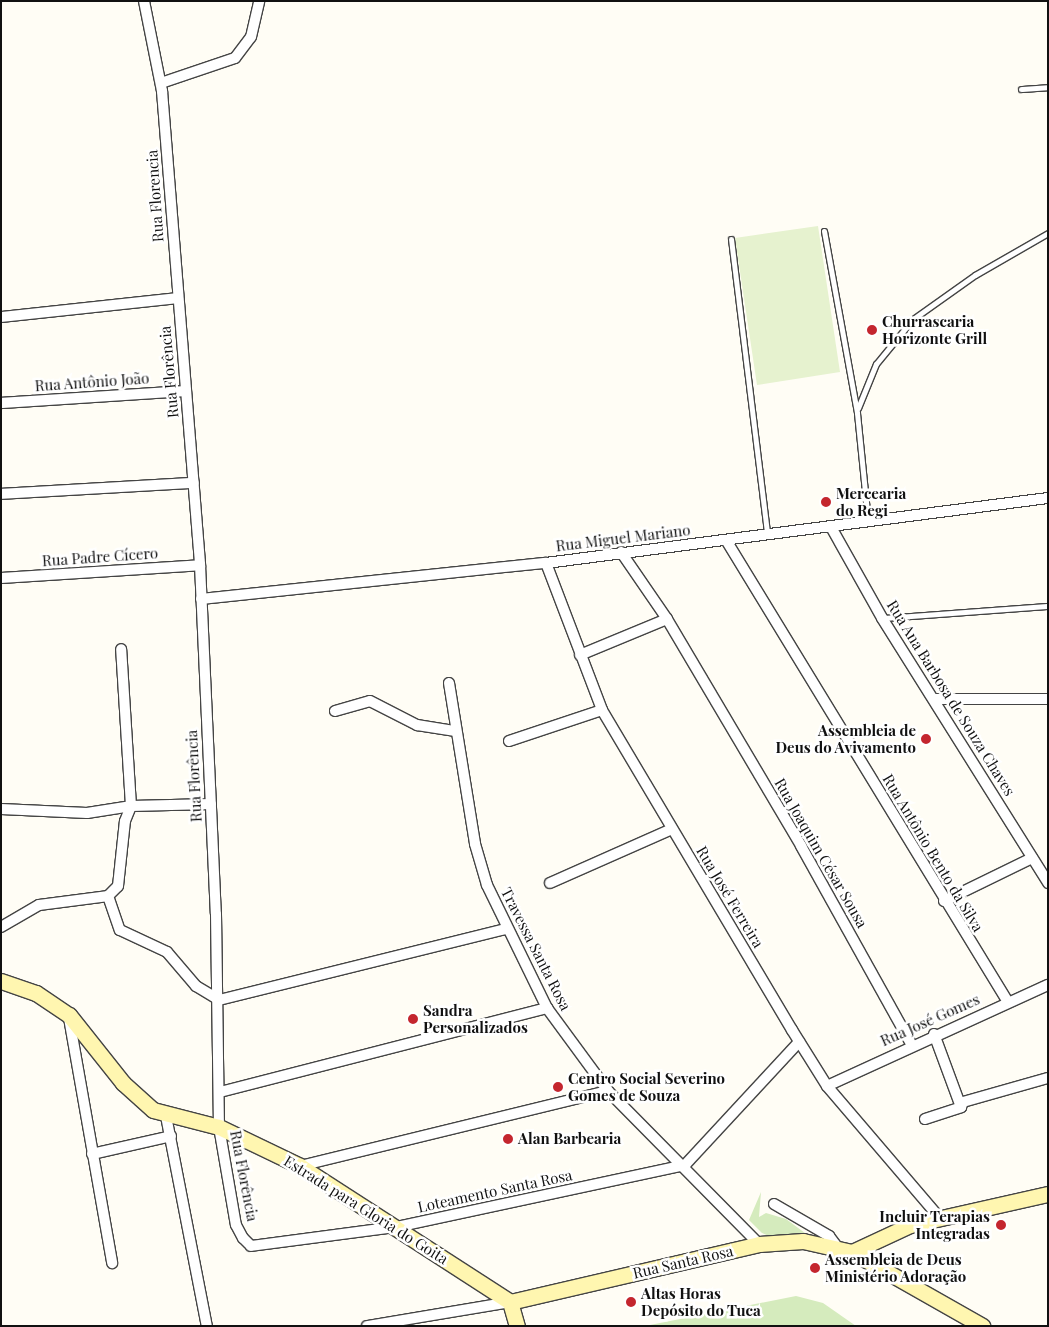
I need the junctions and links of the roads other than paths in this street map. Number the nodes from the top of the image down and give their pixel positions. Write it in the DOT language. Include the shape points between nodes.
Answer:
graph roads {
  1 [pos="144,1"];
  2 [pos="259,1"];
  3 [pos="162,87"];
  4 [pos="1048,87"];
  5 [pos="1021,89"];
  6 [pos="824,231"];
  7 [pos="1048,233"];
  8 [pos="731,239"];
  9 [pos="178,298"];
  10 [pos="1,317"];
  11 [pos="185,391"];
  12 [pos="1,403"];
  13 [pos="857,413"];
  14 [pos="194,483"];
  15 [pos="1,494"];
  16 [pos="1048,498"];
  17 [pos="868,523"];
  18 [pos="831,527"];
  19 [pos="767,533"];
  20 [pos="726,540"];
  21 [pos="621,552"];
  22 [pos="546,563"];
  23 [pos="200,565"];
  24 [pos="1,578"];
  25 [pos="201,599"];
  26 [pos="1048,606"];
  27 [pos="882,618"];
  28 [pos="667,619"];
  29 [pos="121,649"];
  30 [pos="580,655"];
  31 [pos="449,683"];
  32 [pos="934,699"];
  33 [pos="1048,699"];
  34 [pos="602,710"];
  35 [pos="335,711"];
  36 [pos="456,731"];
  37 [pos="509,741"];
  38 [pos="211,804"];
  39 [pos="131,806"];
  40 [pos="1,809"];
  41 [pos="672,829"];
  42 [pos="1032,858"];
  43 [pos="1046,878"];
  44 [pos="550,883"];
  45 [pos="108,896"];
  46 [pos="944,901"];
  47 [pos="1,927"];
  48 [pos="505,929"];
  49 [pos="1,981"];
  50 [pos="1048,985"];
  51 [pos="219,1000"];
  52 [pos="1008,1002"];
  53 [pos="547,1008"];
  54 [pos="69,1015"];
  55 [pos="934,1034"];
  56 [pos="799,1042"];
  57 [pos="911,1044"];
  58 [pos="1048,1078"];
  59 [pos="827,1086"];
  60 [pos="608,1091"];
  61 [pos="220,1092"];
  62 [pos="961,1107"];
  63 [pos="166,1116"];
  64 [pos="925,1118"];
  65 [pos="219,1127"];
  66 [pos="171,1136"];
  67 [pos="92,1154"];
  68 [pos="685,1165"];
  69 [pos="300,1166"];
  70 [pos="1048,1194"];
  71 [pos="774,1204"];
  72 [pos="939,1217"];
  73 [pos="396,1227"];
  74 [pos="759,1244"];
  75 [pos="251,1246"];
  76 [pos="845,1250"];
  77 [pos="112,1263"];
  78 [pos="510,1302"];
  79 [pos="419,1321"];
  80 [pos="207,1326"];
  81 [pos="367,1326"];
  82 [pos="517,1326"];
  83 [pos="982,1326"];
  1 -- 3 [label="street, Rua Florencia"];
  2 -- 3 [label="street" via="251,37 235,58"];
  3 -- 9 [label="street, Rua Florencia"];
  4 -- 5 [label="lane"];
  6 -- 13 [label="lane"];
  7 -- 13 [label="lane" via="975,275 913,319 876,364 859,396"];
  8 -- 19 [label="lane"];
  9 -- 10 [label="street"];
  9 -- 11 [label="street, Rua Florência"];
  11 -- 12 [label="street, Rua Antônio João"];
  11 -- 14 [label="street, Rua Florência"];
  13 -- 17 [label="lane"];
  14 -- 15 [label="street"];
  14 -- 23 [label="street, Rua Florência"];
  16 -- 17 [label="street, Rua Miguel Mariano"];
  17 -- 18 [label="street, Rua Miguel Mariano"];
  18 -- 19 [label="street, Rua Miguel Mariano"];
  18 -- 27 [label="street, Rua Ana Barbosa de Souza Chaves"];
  19 -- 20 [label="street, Rua Miguel Mariano"];
  20 -- 21 [label="street, Rua Miguel Mariano"];
  20 -- 46 [label="street, Rua Antônio Bento da Silva"];
  21 -- 22 [label="street, Rua Miguel Mariano"];
  21 -- 28 [label="street, Rua Joaquim César Sousa"];
  22 -- 25 [label="street, Rua Miguel Mariano"];
  22 -- 30 [label="street, Rua José Ferreira"];
  23 -- 24 [label="street, Rua Padre Cícero"];
  23 -- 25 [label="street, Rua Florência"];
  25 -- 38 [label="street, Rua Florência"];
  26 -- 27 [label="lane"];
  27 -- 32 [label="street, Rua Ana Barbosa de Souza Chaves"];
  28 -- 30 [label="street"];
  28 -- 57 [label="street, Rua Joaquim César Sousa" via="802,846"];
  29 -- 39 [label="street"];
  30 -- 34 [label="street, Rua José Ferreira"];
  31 -- 36 [label="street, Travessa Santa Rosa"];
  32 -- 33 [label="street"];
  32 -- 42 [label="street, Rua Ana Barbosa de Souza Chaves"];
  34 -- 37 [label="street"];
  34 -- 41 [label="street, Rua José Ferreira"];
  35 -- 36 [label="street" via="370,701 417,725"];
  36 -- 48 [label="street, Travessa Santa Rosa" via="475,844"];
  38 -- 39 [label="street"];
  38 -- 51 [label="street, Rua Florência"];
  39 -- 40 [label="street" via="87,813"];
  39 -- 45 [label="street" via="125,821 118,886"];
  41 -- 44 [label="street"];
  41 -- 56 [label="street, Rua José Ferreira"];
  42 -- 43 [label="street, Rua Ana Barbosa de Souza Chaves"];
  42 -- 46 [label="street"];
  45 -- 47 [label="street" via="39,905"];
  45 -- 51 [label="street" via="120,930 167,952 196,986"];
  46 -- 52 [label="street, Rua Antônio Bento da Silva"];
  48 -- 51 [label="street"];
  48 -- 53 [label="street, Travessa Santa Rosa"];
  49 -- 54 [label="main road, Estrada para Gloria do Goita" via="36,993"];
  50 -- 52 [label="street, Rua José Gomes"];
  51 -- 61 [label="street, Rua Florência"];
  52 -- 55 [label="street, Rua José Gomes"];
  53 -- 60 [label="street, Travessa Santa Rosa"];
  53 -- 61 [label="street"];
  54 -- 63 [label="main road, Estrada para Gloria do Goita" via="123,1083"];
  54 -- 67 [label="street"];
  55 -- 57 [label="street, Rua José Gomes"];
  55 -- 62 [label="street"];
  56 -- 59 [label="street, Rua José Ferreira"];
  56 -- 68 [label="street"];
  57 -- 59 [label="street, Rua José Gomes"];
  58 -- 62 [label="street" via="963,1102"];
  59 -- 72 [label="street, Rua José Ferreira"];
  60 -- 68 [label="street, Travessa Santa Rosa"];
  60 -- 69 [label="street"];
  61 -- 65 [label="street, Rua Florência"];
  62 -- 64 [label="street"];
  63 -- 65 [label="main road, Estrada para Gloria do Goita"];
  63 -- 66 [label="street"];
  65 -- 69 [label="main road, Estrada para Gloria do Goita"];
  65 -- 75 [label="street, Rua Florência" via="236,1225"];
  66 -- 67 [label="street"];
  66 -- 80 [label="street"];
  67 -- 77 [label="street"];
  68 -- 73 [label="street, Loteamento Santa Rosa"];
  68 -- 74 [label="street, Travessa Santa Rosa"];
  69 -- 73 [label="main road, Estrada para Gloria do Goita"];
  70 -- 72 [label="main road"];
  71 -- 76 [label="street" via="829,1236"];
  72 -- 76 [label="main road"];
  73 -- 75 [label="street, Loteamento Santa Rosa"];
  73 -- 78 [label="main road, Estrada para Gloria do Goita"];
  74 -- 76 [label="main road, Rua Santa Rosa" via="803,1241"];
  74 -- 78 [label="main road, Rua Santa Rosa"];
  76 -- 83 [label="main road, Rua Santa Rosa"];
  78 -- 79 [label="street, Rua Santa Rosa"];
  78 -- 82 [label="main road"];
  79 -- 81 [label="street, Rua Santa Rosa"];
}
